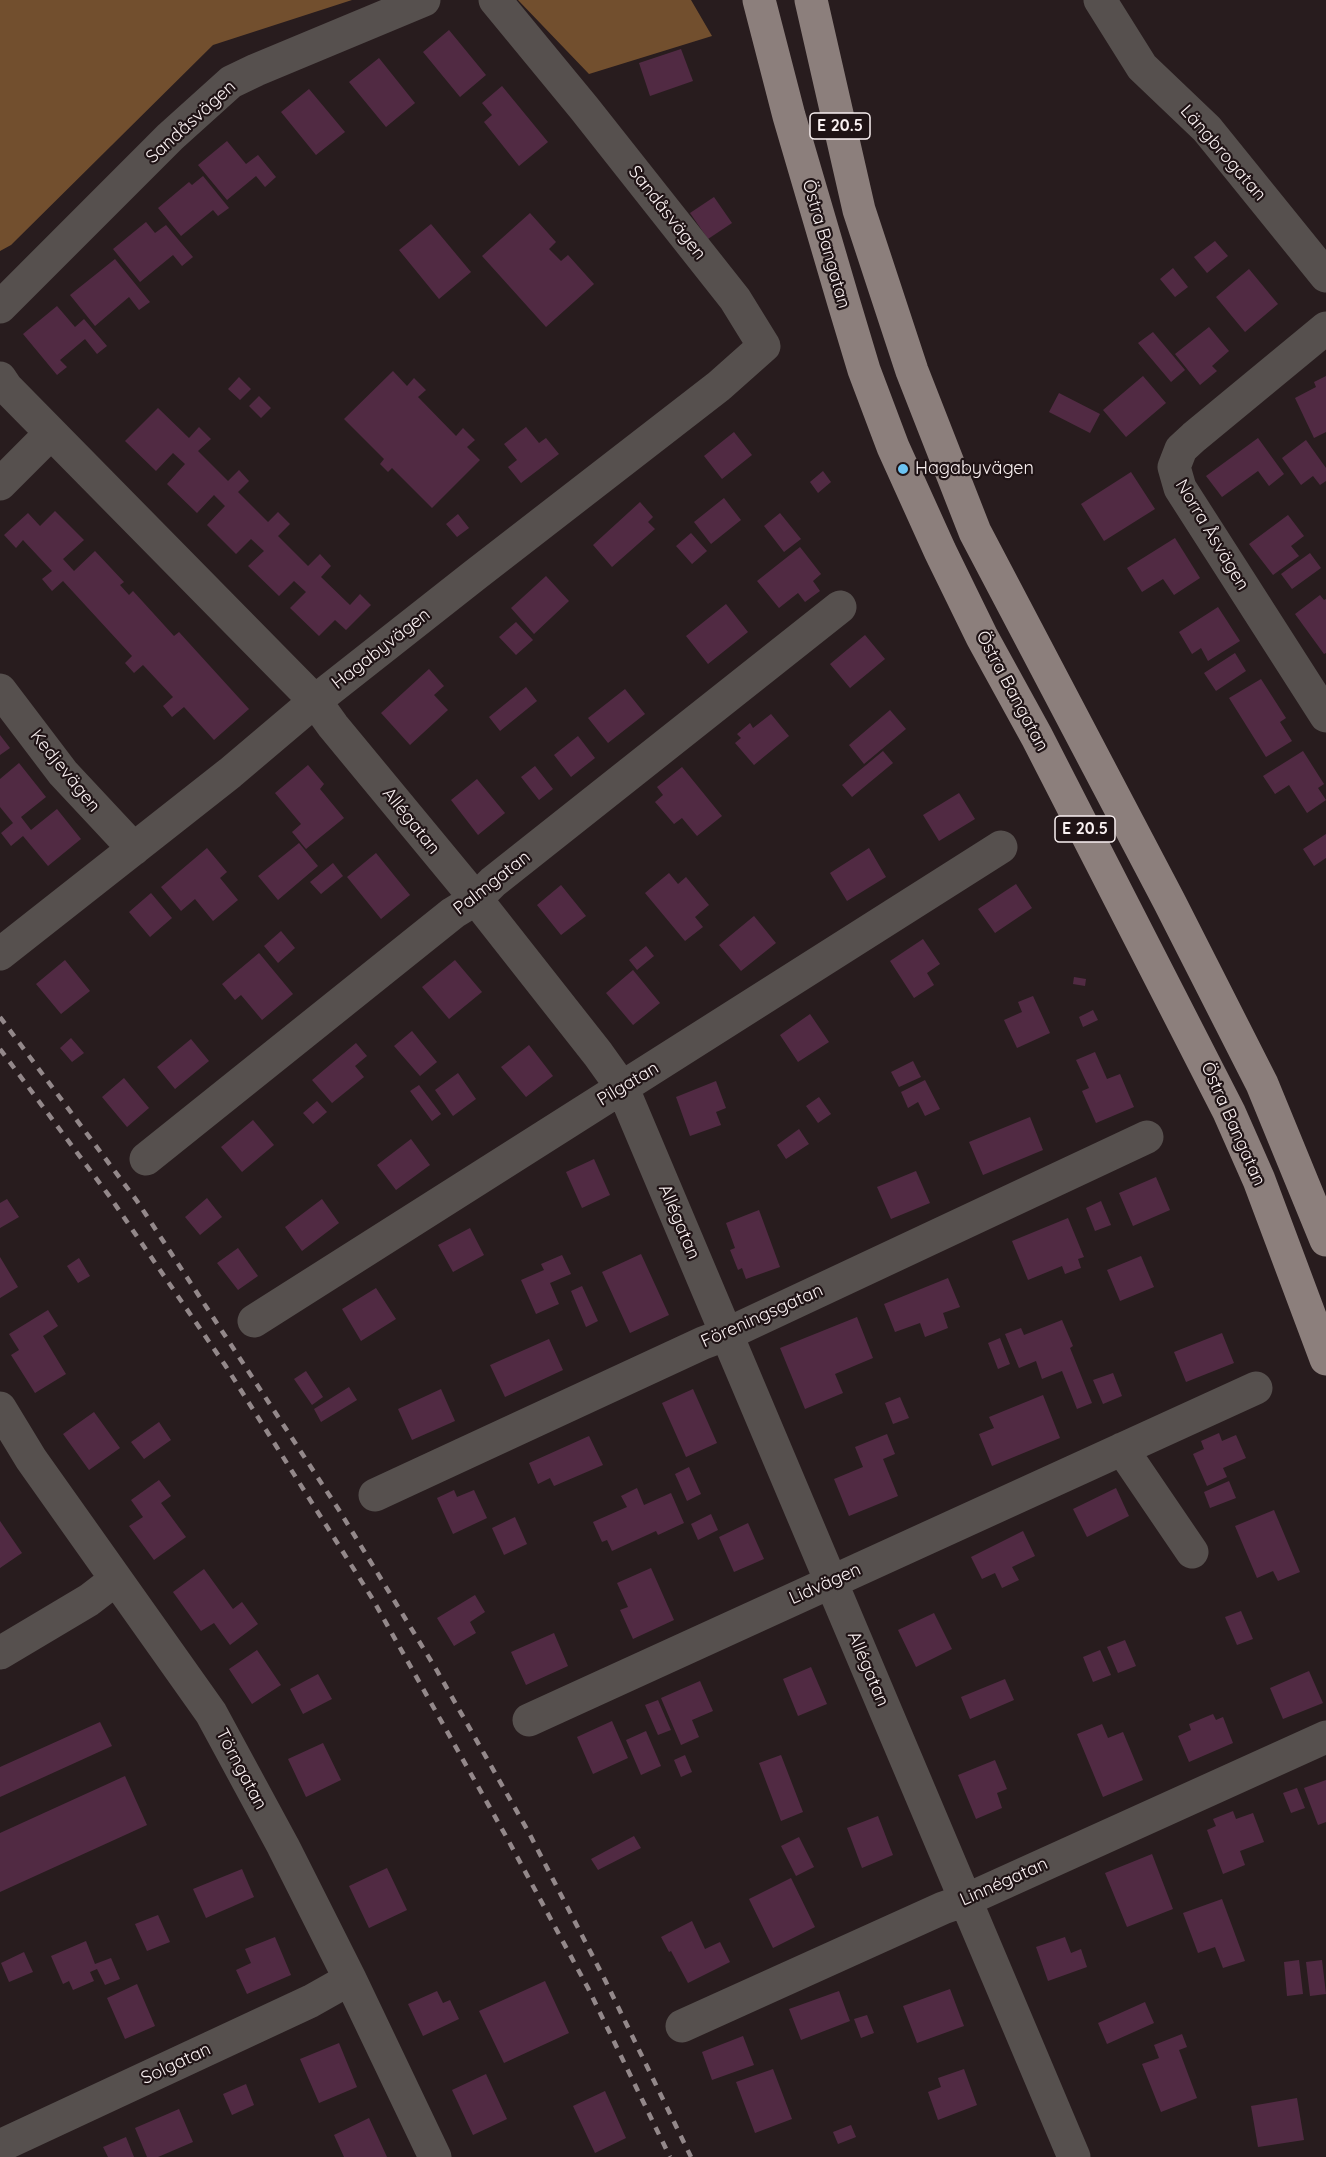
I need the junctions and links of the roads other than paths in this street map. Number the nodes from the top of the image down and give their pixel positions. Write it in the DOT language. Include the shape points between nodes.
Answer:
graph roads {
  1 [pos="424,0"];
  2 [pos="495,0"];
  3 [pos="759,0"];
  4 [pos="811,0"];
  5 [pos="1100,0"];
  6 [pos="1326,276"];
  7 [pos="0,306"];
  8 [pos="1326,328"];
  9 [pos="763,347"];
  10 [pos="0,378"];
  11 [pos="51,433"];
  12 [pos="0,484"];
  13 [pos="840,607"];
  14 [pos="0,690"];
  15 [pos="315,701"];
  16 [pos="1326,716"];
  17 [pos="1001,847"];
  18 [pos="134,849"];
  19 [pos="476,899"];
  20 [pos="0,954"];
  21 [pos="622,1089"];
  22 [pos="1147,1137"];
  23 [pos="146,1159"];
  24 [pos="1326,1240"];
  25 [pos="255,1321"];
  26 [pos="727,1334"];
  27 [pos="1326,1359"];
  28 [pos="1256,1388"];
  29 [pos="1,1412"];
  30 [pos="1122,1449"];
  31 [pos="375,1495"];
  32 [pos="1192,1552"];
  33 [pos="115,1580"];
  34 [pos="831,1581"];
  35 [pos="0,1653"];
  36 [pos="528,1720"];
  37 [pos="1326,1737"];
  38 [pos="966,1900"];
  39 [pos="350,1979"];
  40 [pos="681,2026"];
  41 [pos="0,2146"];
  42 [pos="435,2157"];
  43 [pos="1074,2157"];
  1 -- 7 [label="street, Sandåsvägen" via="231,82"];
  2 -- 9 [label="street, Sandåsvägen" via="735,300"];
  3 -- 27 [label="main road, Östra Bangatan / E 20.5" via="843,300 893,447 982,637 1229,1112 1259,1180"];
  4 -- 24 [label="main road, E 20.5" via="859,210 912,372 975,532 1262,1084"];
  5 -- 6 [label="street, Längbrogatan" via="1142,67 1207,129"];
  8 -- 16 [label="street, Norra Åsvägen" via="1194,437 1181,449 1174,467 1180,488"];
  9 -- 15 [label="street, Hagabyvägen" via="710,393"];
  10 -- 11 [label="street"];
  11 -- 12 [label="street"];
  11 -- 15 [label="street, Allégatan"];
  13 -- 19 [label="street, Palmgatan"];
  14 -- 18 [label="street, Kedjevägen" via="63,773"];
  15 -- 18 [label="street, Hagabyvägen"];
  15 -- 19 [label="street, Allégatan"];
  17 -- 21 [label="street, Pilgatan"];
  18 -- 20 [label="street, Hagabyvägen"];
  19 -- 21 [label="street, Allégatan"];
  19 -- 23 [label="street, Palmgatan" via="453,913"];
  21 -- 25 [label="street, Pilgatan"];
  21 -- 26 [label="street, Allégatan"];
  22 -- 26 [label="street, Föreningsgatan"];
  26 -- 31 [label="street, Föreningsgatan"];
  26 -- 34 [label="street, Allégatan"];
  28 -- 30 [label="street, Lidvägen"];
  29 -- 33 [label="street, Törngatan"];
  30 -- 32 [label="street"];
  30 -- 34 [label="street, Lidvägen"];
  33 -- 35 [label="street"];
  33 -- 39 [label="street, Törngatan" via="211,1713"];
  34 -- 36 [label="street, Lidvägen"];
  34 -- 38 [label="street, Allégatan"];
  37 -- 38 [label="street, Linnégatan"];
  38 -- 40 [label="street, Linnégatan"];
  38 -- 43 [label="street, Allégatan"];
  39 -- 41 [label="street, Solgatan" via="311,2001"];
  39 -- 42 [label="street, Törngatan"];
}
